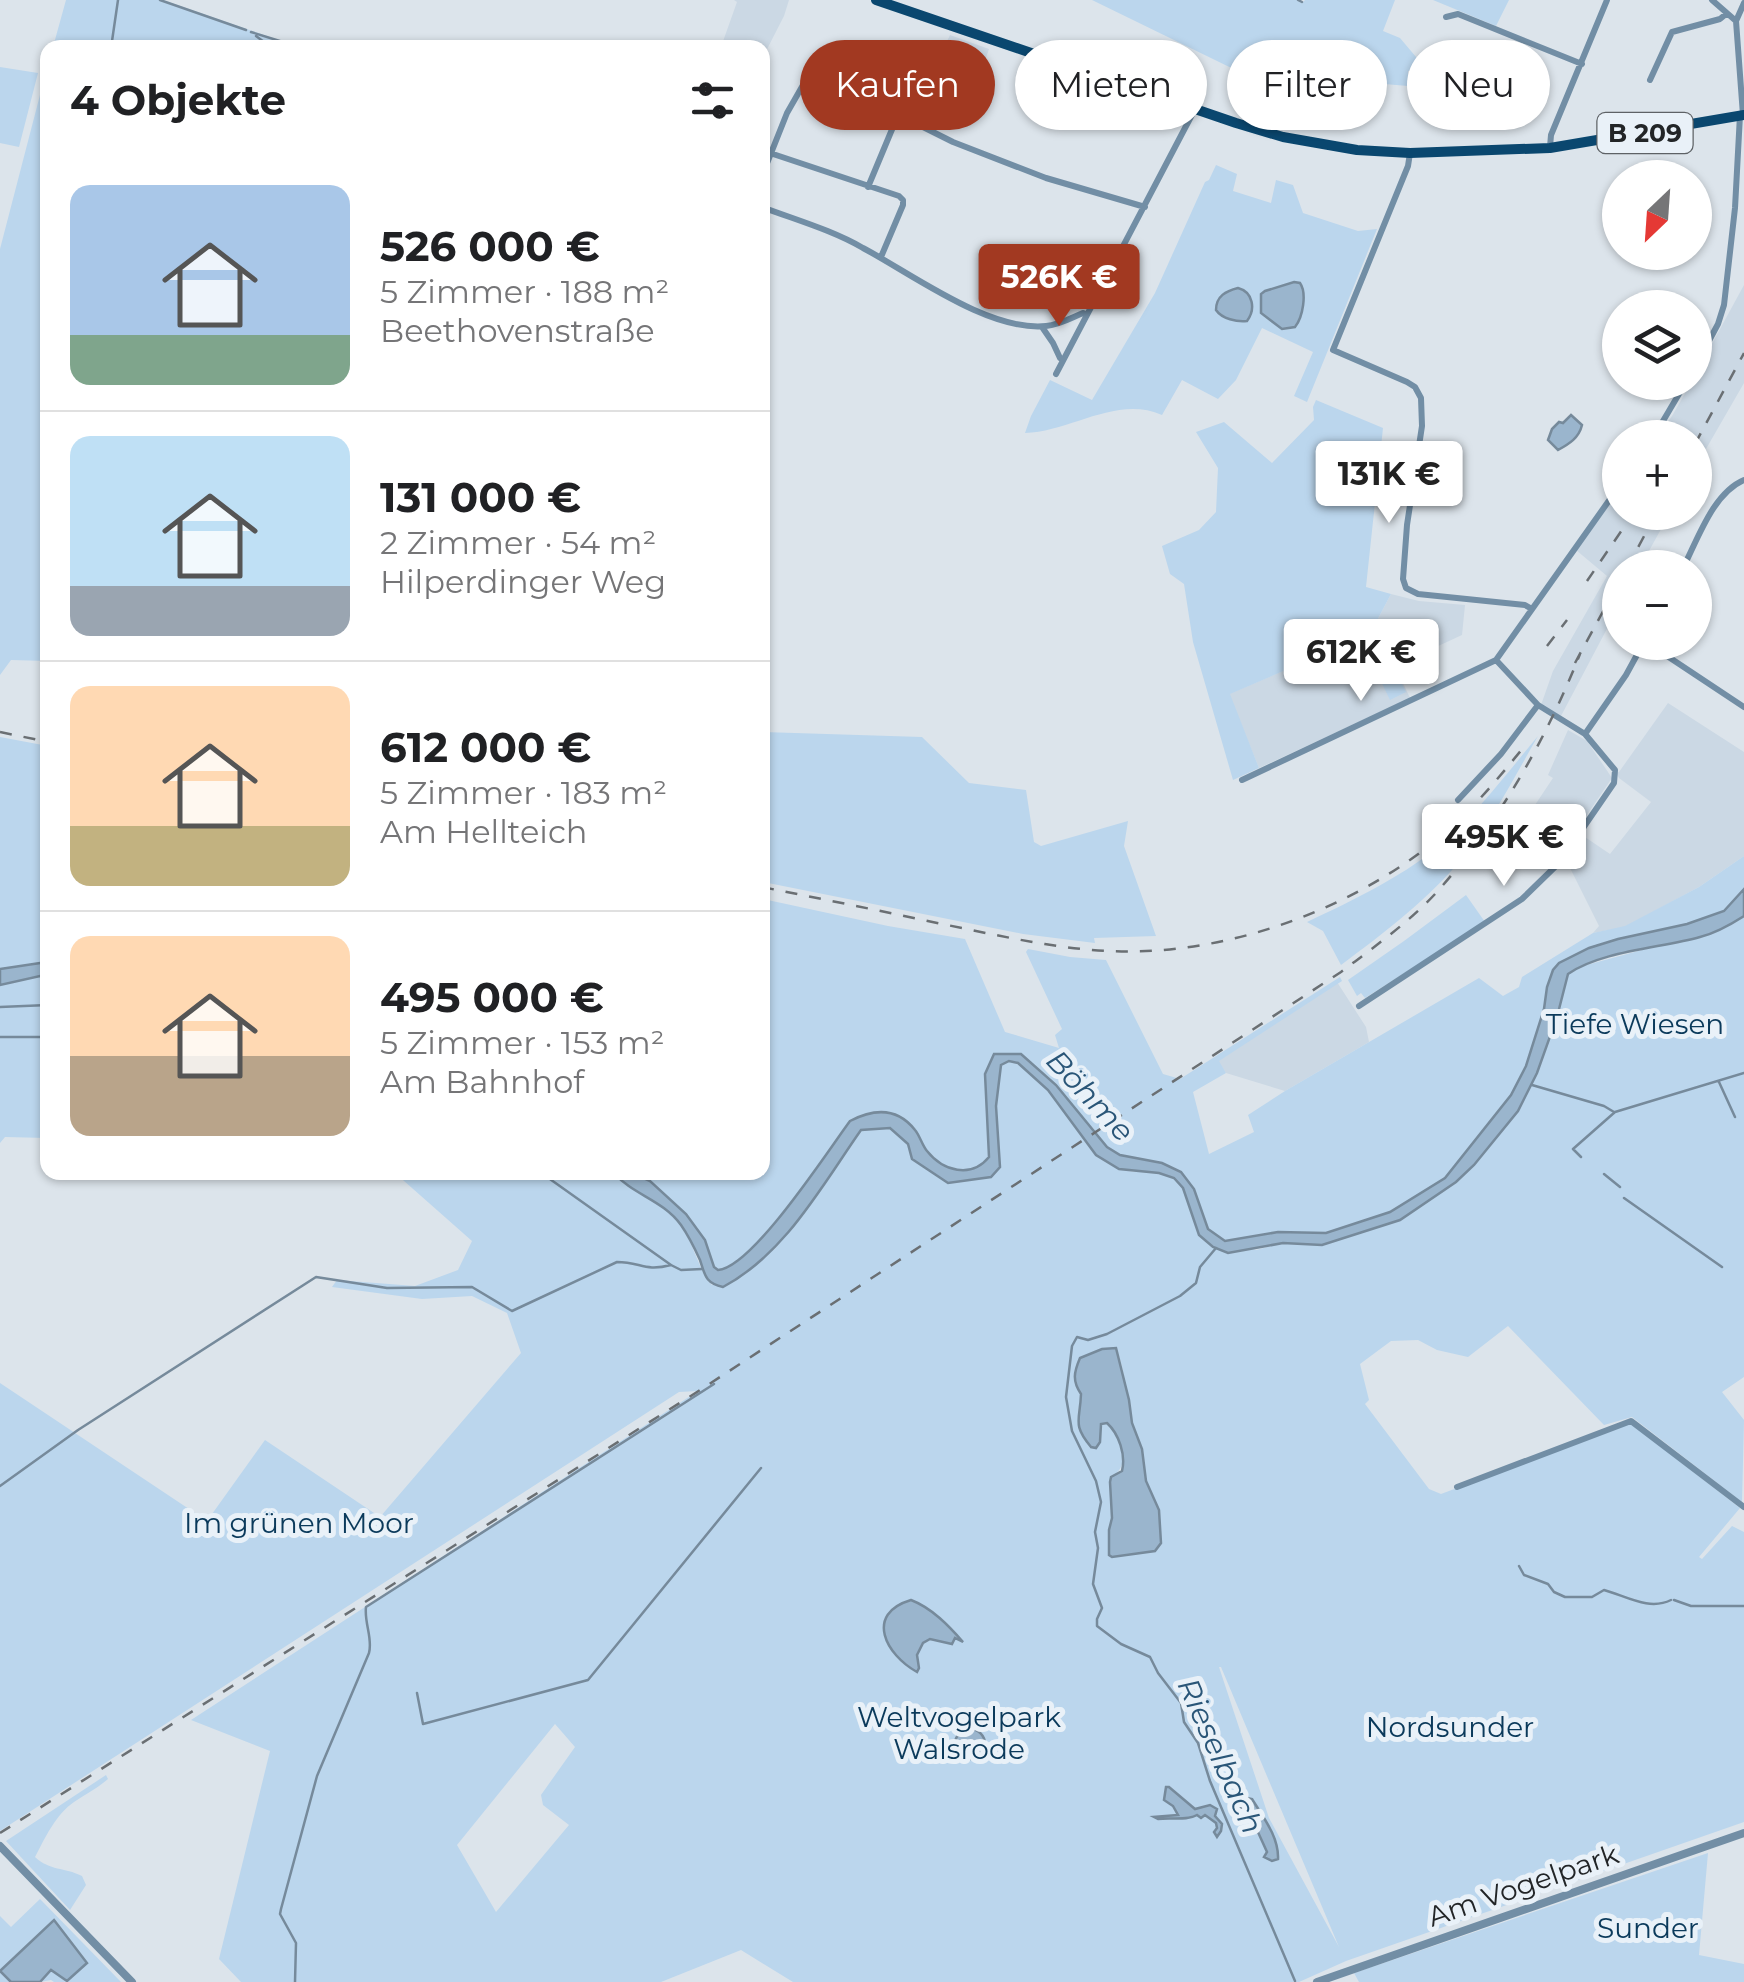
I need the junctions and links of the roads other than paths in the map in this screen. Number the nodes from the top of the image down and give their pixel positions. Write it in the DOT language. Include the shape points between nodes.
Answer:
graph roads {
  1 [pos="876,0"];
  2 [pos="1607,0"];
  3 [pos="1712,0"];
  4 [pos="1744,3"];
  5 [pos="1726,14"];
  6 [pos="1446,17"];
  7 [pos="1736,21"];
  8 [pos="1015,47"];
  9 [pos="1582,64"];
  10 [pos="1650,80"];
  11 [pos="800,90"];
  12 [pos="1207,113"];
  13 [pos="1742,115"];
  14 [pos="892,130"];
  15 [pos="928,130"];
  16 [pos="1184,130"];
  17 [pos="1550,148"];
  18 [pos="770,153"];
  19 [pos="1410,153"];
  20 [pos="868,186"];
  21 [pos="1145,207"];
  22 [pos="770,210"];
  23 [pos="881,257"];
  24 [pos="1087,315"];
  25 [pos="1041,326"];
  26 [pos="1712,335"];
  27 [pos="1063,360"];
  28 [pos="1056,374"];
  29 [pos="1744,480"];
  30 [pos="1602,510"];
  31 [pos="1692,550"];
  32 [pos="1532,609"];
  33 [pos="1496,660"];
  34 [pos="1634,660"];
  35 [pos="1672,660"];
  36 [pos="1538,705"];
  37 [pos="1744,708"];
  38 [pos="1585,734"];
  39 [pos="1242,780"];
  40 [pos="1458,800"];
  41 [pos="1360,1006"];
  42 [pos="1457,1487"];
  43 [pos="1744,1507"];
  44 [pos="1744,1833"];
  45 [pos="0,1846"];
  46 [pos="132,1982"];
  47 [pos="1317,1982"];
  1 -- 8 [label="main road, B 209"];
  2 -- 9 [label="street"];
  3 -- 5 [label="street"];
  4 -- 7 [label="street"];
  5 -- 7 [label="street"];
  5 -- 10 [label="street" via="1672,32"];
  6 -- 9 [label="street" via="1458,14"];
  7 -- 13 [label="street"];
  9 -- 17 [label="street"];
  11 -- 18 [label="street"];
  12 -- 19 [label="main road, B 209" via="1283,137"];
  13 -- 17 [label="main road, B 209"];
  13 -- 26 [label="street" via="1724,305"];
  14 -- 20 [label="street"];
  15 -- 21 [label="street" via="1012,166"];
  16 -- 21 [label="street"];
  17 -- 19 [label="main road, B 209"];
  18 -- 20 [label="street"];
  19 -- 32 [label="street" via="1333,350 1415,386 1421,398 1406,588"];
  20 -- 23 [label="street" via="903,200"];
  21 -- 24 [label="street"];
  22 -- 23 [label="street"];
  23 -- 25 [label="street" via="972,309"];
  24 -- 25 [label="street"];
  24 -- 27 [label="street"];
  25 -- 27 [label="street"];
  27 -- 28 [label="street"];
  29 -- 31 [label="street" via="1718,501"];
  30 -- 32 [label="street"];
  32 -- 33 [label="street"];
  33 -- 36 [label="street"];
  33 -- 39 [label="street"];
  34 -- 38 [label="street"];
  35 -- 37 [label="street"];
  36 -- 38 [label="street"];
  36 -- 40 [label="street"];
  38 -- 41 [label="street" via="1616,776 1559,864 1514,905"];
  42 -- 43 [label="street" via="1631,1420"];
  44 -- 47 [label="street, Am Vogelpark"];
  45 -- 46 [label="street"];
}
